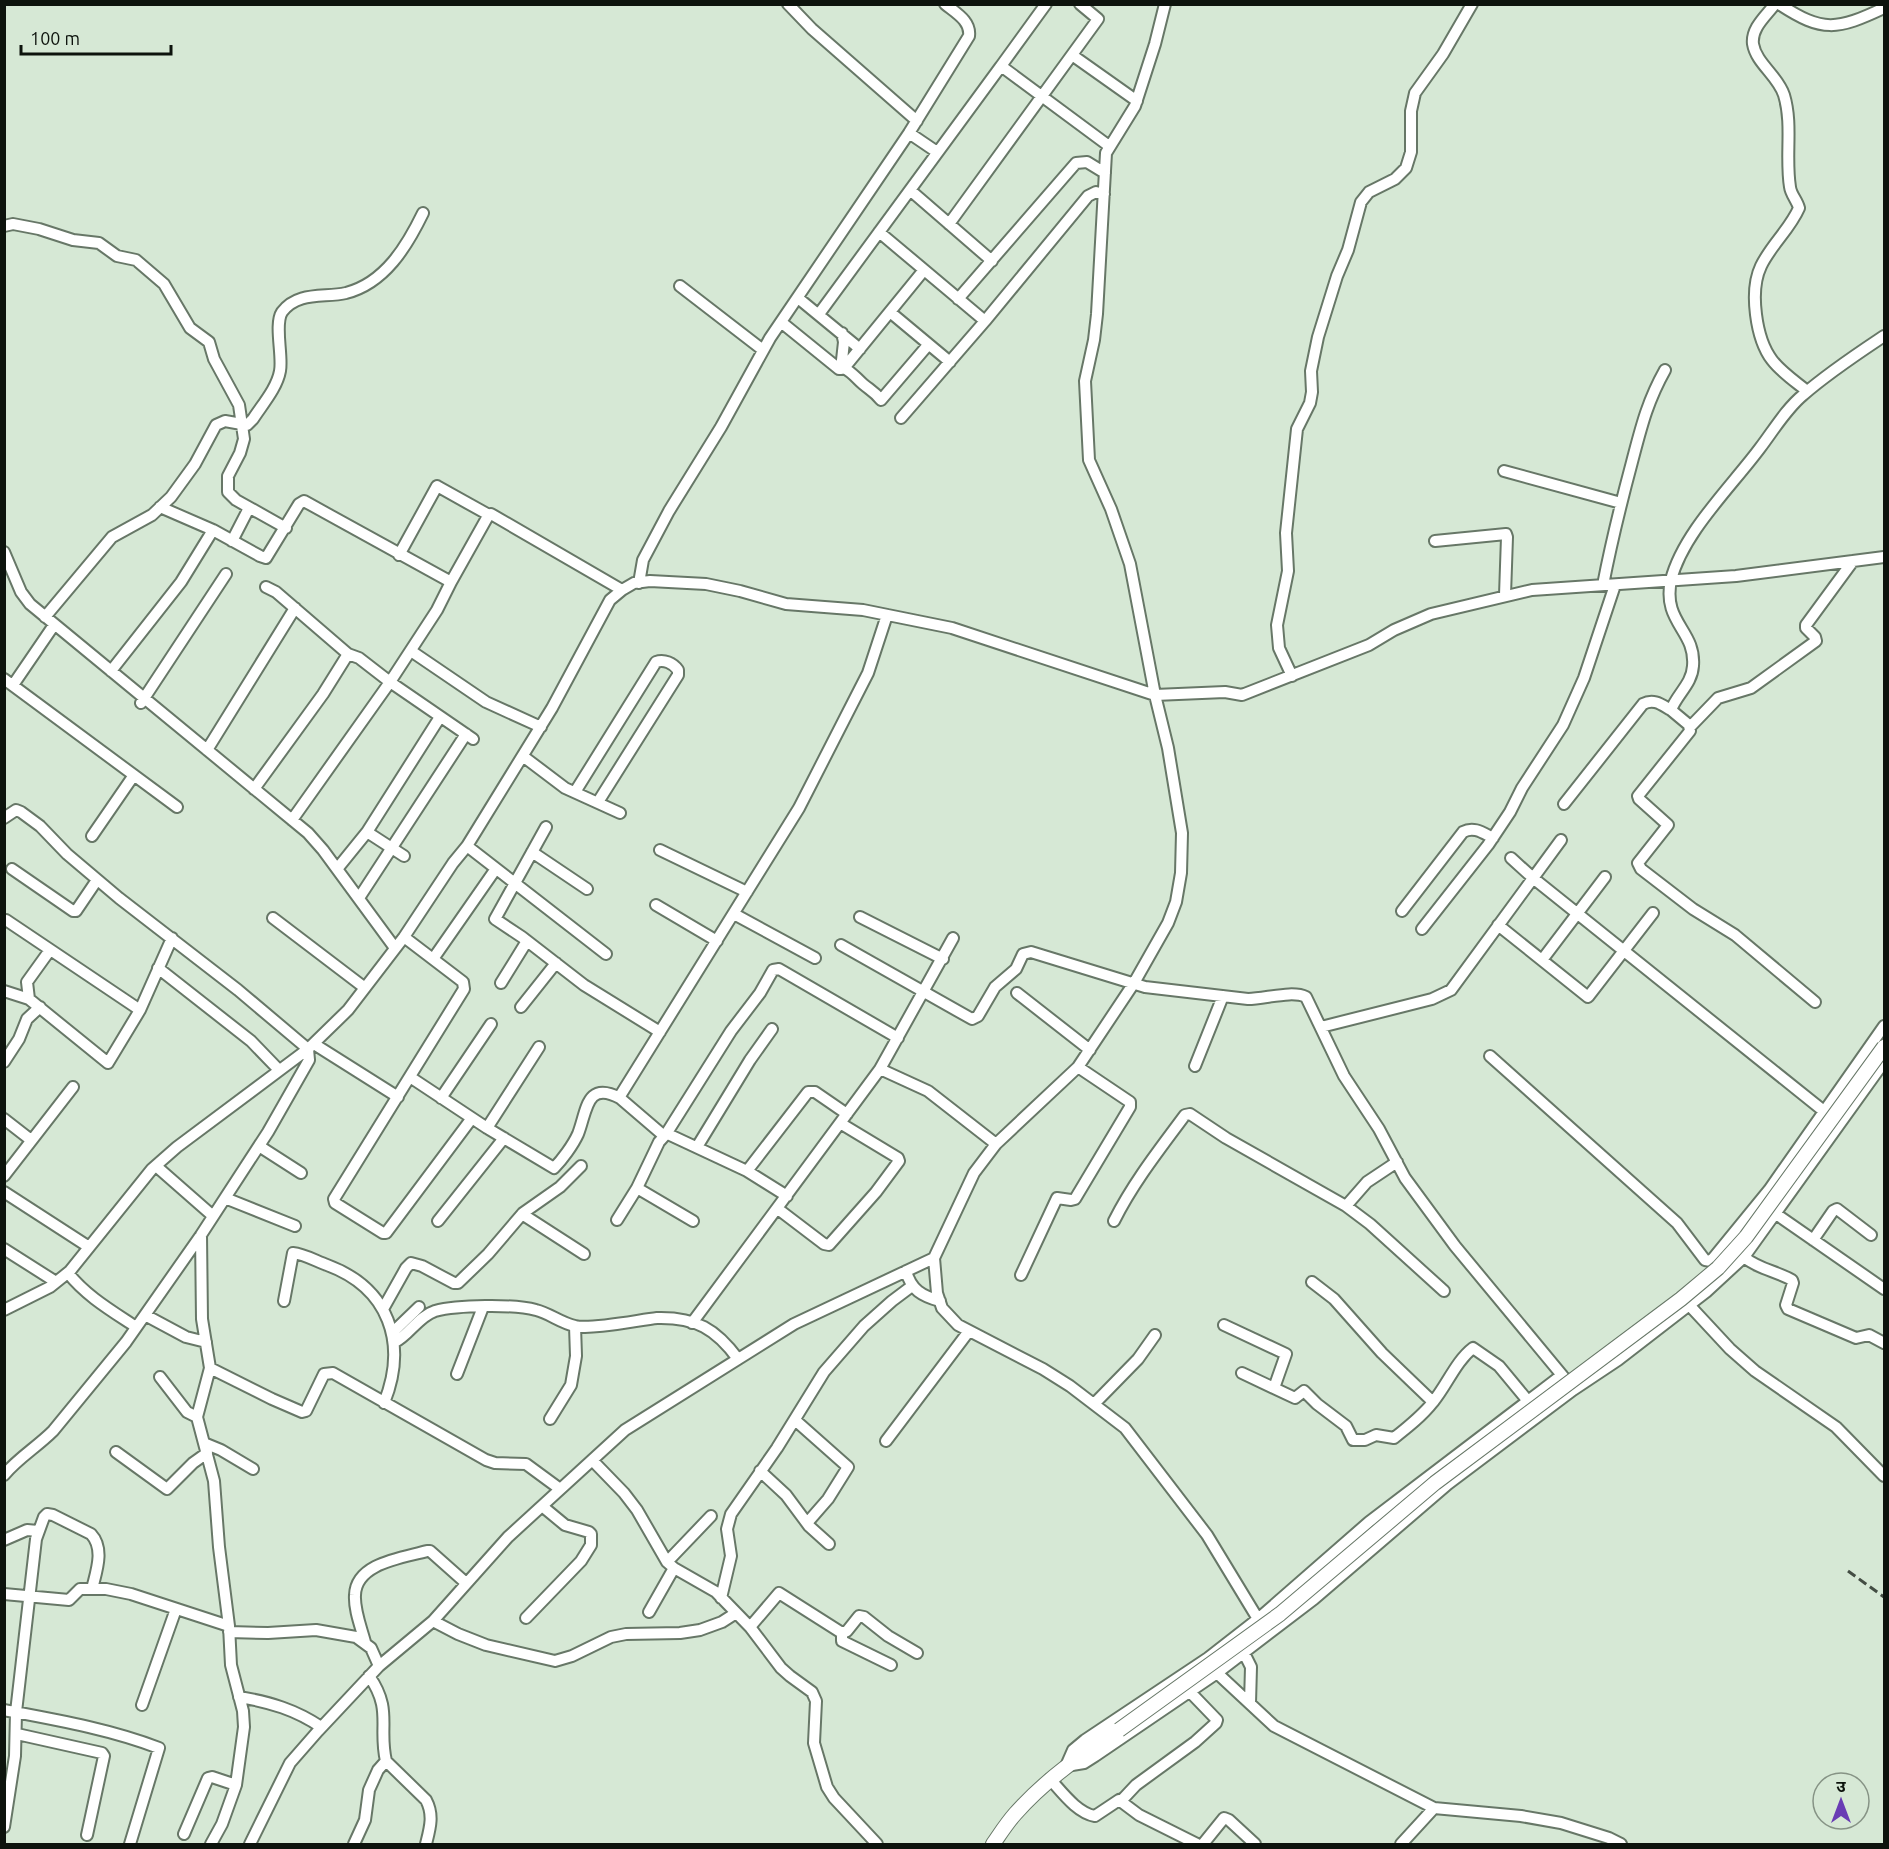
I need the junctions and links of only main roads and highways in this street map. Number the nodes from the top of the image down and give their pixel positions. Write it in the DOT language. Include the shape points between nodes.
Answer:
graph roads {
  1 [pos="1884,1047"];
  2 [pos="993,1845"];
  1 -- 2 [label="main road, bridge" via="1746,1237 1718,1268 1435,1483 1280,1614 1066,1766 1013,1815"];
}
